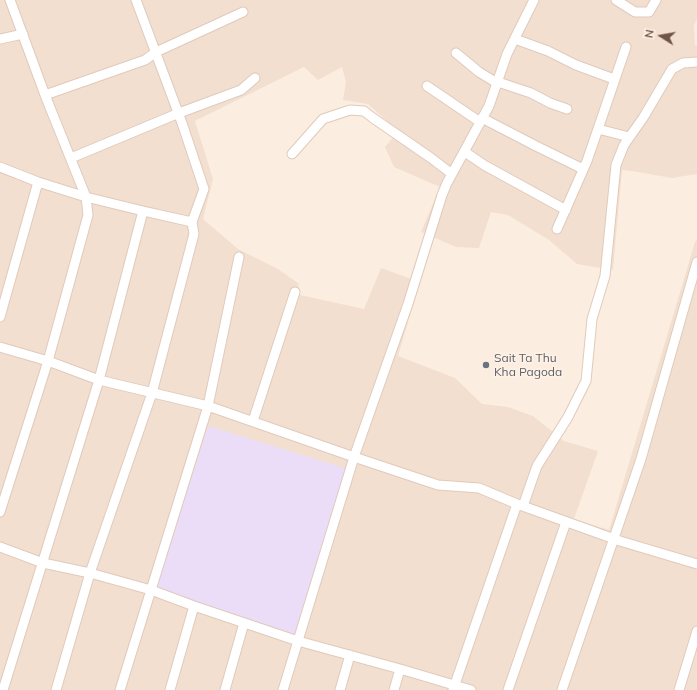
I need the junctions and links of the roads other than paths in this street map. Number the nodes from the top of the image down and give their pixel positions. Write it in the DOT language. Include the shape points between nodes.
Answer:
graph roads {
  1 [pos="10,0"];
  2 [pos="136,0"];
  3 [pos="616,0"];
  4 [pos="656,0"];
  5 [pos="532,1"];
  6 [pos="243,12"];
  7 [pos="23,34"];
  8 [pos="0,39"];
  9 [pos="515,39"];
  10 [pos="626,47"];
  11 [pos="156,52"];
  12 [pos="456,53"];
  13 [pos="697,62"];
  14 [pos="255,78"];
  15 [pos="614,79"];
  16 [pos="497,82"];
  17 [pos="427,86"];
  18 [pos="46,95"];
  19 [pos="567,109"];
  20 [pos="179,114"];
  21 [pos="481,120"];
  22 [pos="598,129"];
  23 [pos="629,137"];
  24 [pos="465,152"];
  25 [pos="292,154"];
  26 [pos="71,158"];
  27 [pos="0,168"];
  28 [pos="583,169"];
  29 [pos="452,174"];
  30 [pos="38,182"];
  31 [pos="86,197"];
  32 [pos="566,210"];
  33 [pos="143,212"];
  34 [pos="192,222"];
  35 [pos="557,229"];
  36 [pos="239,257"];
  37 [pos="697,262"];
  38 [pos="295,292"];
  39 [pos="0,317"];
  40 [pos="0,347"];
  41 [pos="48,360"];
  42 [pos="99,380"];
  43 [pos="152,393"];
  44 [pos="208,406"];
  45 [pos="253,421"];
  46 [pos="354,457"];
  47 [pos="520,505"];
  48 [pos="0,512"];
  49 [pos="566,522"];
  50 [pos="614,539"];
  51 [pos="0,547"];
  52 [pos="43,563"];
  53 [pos="697,564"];
  54 [pos="90,573"];
  55 [pos="151,590"];
  56 [pos="194,606"];
  57 [pos="244,623"];
  58 [pos="697,631"];
  59 [pos="298,640"];
  60 [pos="350,655"];
  61 [pos="400,669"];
  62 [pos="454,688"];
  63 [pos="3,690"];
  64 [pos="56,690"];
  65 [pos="120,690"];
  66 [pos="170,690"];
  67 [pos="225,690"];
  68 [pos="283,690"];
  69 [pos="340,690"];
  70 [pos="394,690"];
  71 [pos="471,690"];
  72 [pos="508,690"];
  73 [pos="562,690"];
  74 [pos="679,690"];
  1 -- 7 [label="street"];
  2 -- 11 [label="street"];
  3 -- 4 [label="street" via="635,12 649,12"];
  5 -- 9 [label="street"];
  6 -- 11 [label="street"];
  7 -- 8 [label="street"];
  7 -- 18 [label="street"];
  9 -- 15 [label="street"];
  9 -- 16 [label="street"];
  10 -- 15 [label="street"];
  11 -- 18 [label="street" via="145,60"];
  11 -- 20 [label="street"];
  12 -- 16 [label="street" via="479,72"];
  13 -- 23 [label="street" via="683,63 672,69"];
  14 -- 20 [label="street" via="241,90"];
  15 -- 22 [label="street"];
  16 -- 19 [label="street"];
  16 -- 21 [label="street"];
  17 -- 21 [label="street"];
  18 -- 26 [label="street"];
  20 -- 26 [label="street"];
  20 -- 34 [label="street" via="204,188"];
  21 -- 24 [label="street"];
  21 -- 28 [label="street"];
  22 -- 23 [label="street"];
  22 -- 28 [label="street"];
  23 -- 47 [label="street" via="616,165 605,276 592,319 586,381 568,417 537,466"];
  24 -- 29 [label="street"];
  24 -- 32 [label="street"];
  25 -- 29 [label="street" via="323,119 350,110 364,111"];
  26 -- 31 [label="street"];
  27 -- 30 [label="street"];
  28 -- 32 [label="street"];
  29 -- 46 [label="street" via="442,195 408,304"];
  30 -- 31 [label="street"];
  30 -- 39 [label="street"];
  31 -- 33 [label="street"];
  31 -- 41 [label="street" via="88,215"];
  32 -- 35 [label="street"];
  33 -- 34 [label="street"];
  33 -- 42 [label="street"];
  34 -- 43 [label="street" via="194,234"];
  36 -- 44 [label="street"];
  37 -- 50 [label="street" via="641,459"];
  38 -- 45 [label="street"];
  40 -- 41 [label="street"];
  41 -- 42 [label="street"];
  41 -- 48 [label="street"];
  42 -- 43 [label="street"];
  42 -- 52 [label="street"];
  43 -- 44 [label="street"];
  43 -- 54 [label="street"];
  44 -- 45 [label="street"];
  44 -- 55 [label="street"];
  45 -- 46 [label="street"];
  46 -- 47 [label="street" via="438,486 479,488"];
  46 -- 59 [label="street"];
  47 -- 49 [label="street"];
  47 -- 62 [label="street"];
  49 -- 50 [label="street"];
  49 -- 72 [label="street"];
  50 -- 53 [label="street"];
  50 -- 73 [label="street"];
  51 -- 52 [label="street"];
  52 -- 54 [label="street"];
  52 -- 63 [label="street"];
  54 -- 55 [label="street"];
  54 -- 64 [label="street"];
  55 -- 56 [label="street"];
  55 -- 65 [label="street"];
  56 -- 57 [label="street"];
  56 -- 66 [label="street"];
  57 -- 59 [label="street"];
  57 -- 67 [label="street"];
  58 -- 74 [label="street"];
  59 -- 60 [label="street"];
  59 -- 68 [label="street"];
  60 -- 61 [label="street"];
  60 -- 69 [label="street"];
  61 -- 62 [label="street"];
  61 -- 70 [label="street"];
  62 -- 71 [label="street"];
}
